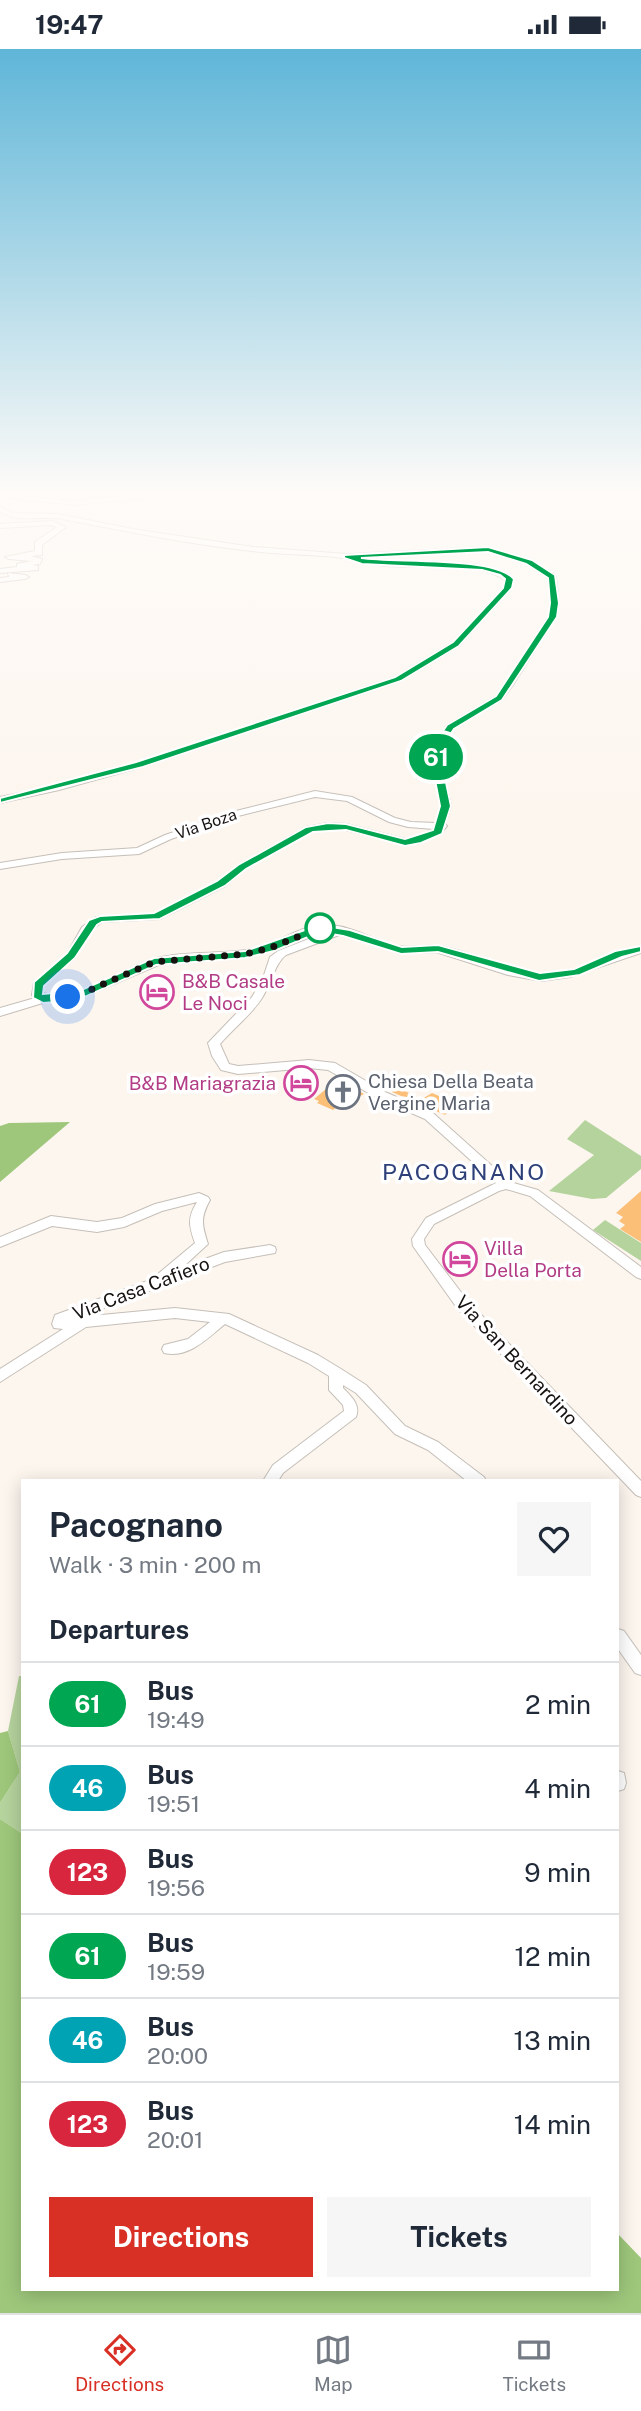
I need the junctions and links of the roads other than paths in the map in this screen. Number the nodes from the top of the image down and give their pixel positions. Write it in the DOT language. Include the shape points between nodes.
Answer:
graph roads {
  1 [pos="496,601"];
  2 [pos="555,601"];
  3 [pos="0,800"];
  4 [pos="442,826"];
  5 [pos="0,866"];
  6 [pos="340,932"];
  7 [pos="641,950"];
  8 [pos="43,999"];
  9 [pos="0,1012"];
  10 [pos="506,1185"];
  11 [pos="0,1242"];
  12 [pos="270,1250"];
  13 [pos="641,1274"];
  14 [pos="161,1279"];
  15 [pos="224,1318"];
  16 [pos="85,1321"];
  17 [pos="169,1349"];
  18 [pos="336,1373"];
  19 [pos="0,1376"];
  20 [pos="271,1479"];
  21 [pos="476,1479"];
  22 [pos="641,1490"];
  23 [pos="619,1637"];
  24 [pos="641,1668"];
  1 -- 3 [label="street" via="456,644 398,679 139,765"];
  2 -- 4 [label="street" via="552,617 499,698 450,727 439,744 435,754 446,806"];
  4 -- 5 [label="street, Via Boza" via="392,820 349,799 315,794 234,814 139,851"];
  4 -- 8 [label="street" via="423,839 405,842 346,827 309,829 221,884 156,917 100,919 86,929 71,956 38,985 37,995"];
  6 -- 7 [label="street" via="401,950 438,949 539,977 576,972"];
  6 -- 8 [label="street" via="319,928 245,954 154,962 83,993"];
  6 -- 10 [label="street" via="274,959 256,999 214,1043 225,1067 331,1066 429,1116"];
  8 -- 9 [label="street"];
  10 -- 13 [label="street" via="534,1193"];
  10 -- 22 [label="street, Via San Bernardino" via="430,1221 418,1239 419,1246 462,1304"];
  11 -- 14 [label="street" via="51,1221 97,1227 199,1197 204,1200 196,1214 202,1244"];
  12 -- 14 [label="street, Via Casa Cafiero" via="225,1257"];
  14 -- 16 [label="street, Via Casa Cafiero" via="60,1319 59,1324"];
  15 -- 16 [label="street" via="175,1313"];
  15 -- 17 [label="street" via="192,1344"];
  15 -- 18 [label="street"];
  16 -- 19 [label="street, Via Casa Cafiero"];
  18 -- 20 [label="street" via="336,1390 349,1403 351,1413"];
  18 -- 21 [label="street" via="362,1389 400,1430 433,1446"];
  23 -- 24 [label="street"];
}
